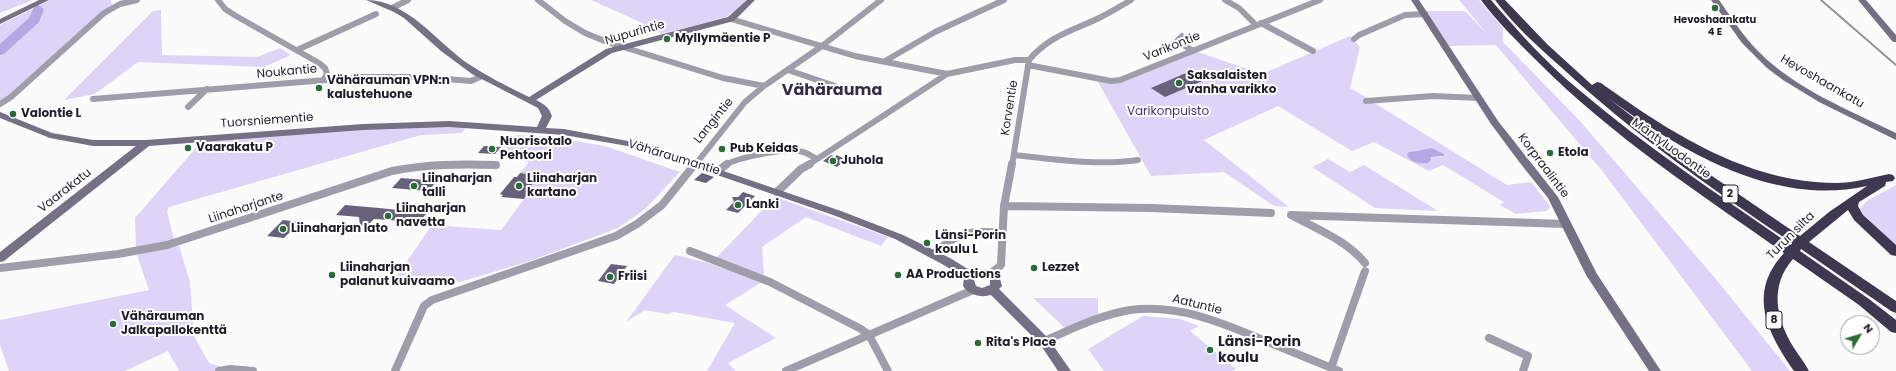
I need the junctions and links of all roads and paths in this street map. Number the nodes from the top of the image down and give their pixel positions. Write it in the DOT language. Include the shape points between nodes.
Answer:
graph roads {
  1 [pos="45,0"];
  2 [pos="137,0"];
  3 [pos="218,0"];
  4 [pos="370,0"];
  5 [pos="408,0"];
  6 [pos="538,0"];
  7 [pos="751,0"];
  8 [pos="881,0"];
  9 [pos="1004,0"];
  10 [pos="1131,0"];
  11 [pos="1225,0"];
  12 [pos="1320,0"];
  13 [pos="1415,0"];
  14 [pos="1486,0"];
  15 [pos="1500,0"];
  16 [pos="1715,0"];
  17 [pos="1862,0"];
  18 [pos="394,7"];
  19 [pos="376,14"];
  20 [pos="1425,14"];
  21 [pos="731,19"];
  22 [pos="0,22"];
  23 [pos="1259,24"];
  24 [pos="1182,36"];
  25 [pos="1354,39"];
  26 [pos="1896,40"];
  27 [pos="822,46"];
  28 [pos="624,47"];
  29 [pos="1544,47"];
  30 [pos="297,50"];
  31 [pos="1193,51"];
  32 [pos="1313,51"];
  33 [pos="885,61"];
  34 [pos="1028,63"];
  35 [pos="788,70"];
  36 [pos="947,74"];
  37 [pos="482,76"];
  38 [pos="324,79"];
  39 [pos="764,86"];
  40 [pos="835,86"];
  41 [pos="207,89"];
  42 [pos="1479,98"];
  43 [pos="93,99"];
  44 [pos="530,100"];
  45 [pos="1366,101"];
  46 [pos="0,104"];
  47 [pos="188,107"];
  48 [pos="0,115"];
  49 [pos="540,130"];
  50 [pos="1896,137"];
  51 [pos="146,142"];
  52 [pos="1014,155"];
  53 [pos="817,159"];
  54 [pos="1138,160"];
  55 [pos="696,164"];
  56 [pos="496,165"];
  57 [pos="718,171"];
  58 [pos="1892,176"];
  59 [pos="777,192"];
  60 [pos="1854,200"];
  61 [pos="1004,206"];
  62 [pos="1271,213"];
  63 [pos="1566,224"];
  64 [pos="1002,233"];
  65 [pos="690,251"];
  66 [pos="1896,252"];
  67 [pos="933,254"];
  68 [pos="0,258"];
  69 [pos="0,268"];
  70 [pos="990,274"];
  71 [pos="970,276"];
  72 [pos="973,290"];
  73 [pos="993,290"];
  74 [pos="1896,308"];
  75 [pos="1896,328"];
  76 [pos="869,335"];
  77 [pos="1489,338"];
  78 [pos="1044,340"];
  79 [pos="1331,368"];
  80 [pos="219,371"];
  81 [pos="253,371"];
  82 [pos="395,371"];
  83 [pos="786,371"];
  84 [pos="888,371"];
  85 [pos="1065,371"];
  86 [pos="1339,371"];
  87 [pos="1523,371"];
  88 [pos="1655,371"];
  89 [pos="1802,371"];
  1 -- 22 [label="street"];
  2 -- 46 [label="street" via="120,4 104,13"];
  3 -- 30 [label="street" via="225,9 236,16"];
  4 -- 18 [label="street"];
  5 -- 18 [label="street"];
  6 -- 28 [label="street" via="565,22 585,33"];
  7 -- 21 [label="street, Nupurintie"];
  8 -- 27 [label="street, Langintie"];
  9 -- 33 [label="street" via="935,32"];
  10 -- 34 [label="street" via="1102,17 1053,38 1039,48"];
  11 -- 23 [label="street"];
  12 -- 23 [label="street, Varikontie"];
  13 -- 20 [label="street, Korpraalintie"];
  14 -- 75 [label="highway, Mäntyluodontie / 2" via="1524,43 1573,91 1641,146 1864,302"];
  15 -- 29 [label="highway, Mäntyluodontie / 2"];
  16 -- 50 [label="street, Hevoshaankatu" via="1748,46 1778,72"];
  17 -- 26 [label="street"];
  18 -- 37 [label="street" via="411,18 447,52"];
  19 -- 30 [label="street"];
  20 -- 25 [label="street" via="1405,15"];
  20 -- 42 [label="street, Korpraalintie"];
  21 -- 27 [label="street"];
  21 -- 28 [label="street, Nupurintie"];
  23 -- 31 [label="street, Varikontie"];
  23 -- 32 [label="street"];
  24 -- 31 [label="street" via="1177,41"];
  27 -- 33 [label="street" via="855,56"];
  27 -- 35 [label="street, Langintie"];
  28 -- 39 [label="street" via="723,78"];
  28 -- 44 [label="street, Nupurintie" via="597,58"];
  29 -- 58 [label="highway" via="1621,103 1688,144 1744,170 1785,181 1835,187 1852,186"];
  29 -- 74 [label="highway, Mäntyluodontie / 2" via="1612,107 1661,145"];
  30 -- 38 [label="street" via="325,68 327,74"];
  31 -- 34 [label="street, Varikontie" via="1120,80 1111,81"];
  33 -- 36 [label="street"];
  34 -- 36 [label="street, Varikontie" via="1015,60"];
  34 -- 52 [label="street, Korventie"];
  35 -- 39 [label="street, Langintie"];
  35 -- 40 [label="street"];
  36 -- 53 [label="street"];
  37 -- 38 [label="street, Noukantie" via="471,81 397,77"];
  37 -- 44 [label="street"];
  38 -- 41 [label="street, Noukantie"];
  39 -- 55 [label="street, Langintie" via="745,102"];
  41 -- 43 [label="street, Noukantie"];
  41 -- 47 [label="street"];
  42 -- 45 [label="street" via="1434,96"];
  42 -- 63 [label="street, Korpraalintie" via="1494,122 1553,198"];
  44 -- 49 [label="street" via="545,110 546,121"];
  48 -- 51 [label="street, Tuorsniementie" via="32,129 65,139 93,143"];
  49 -- 51 [label="street, Tuorsniementie" via="449,124 363,127"];
  49 -- 55 [label="street, Vähäraumantie" via="641,146"];
  51 -- 68 [label="street, Vaarakatu"];
  52 -- 54 [label="street" via="1106,163"];
  52 -- 61 [label="street, Korventie"];
  53 -- 57 [label="street" via="803,152 788,150 736,160"];
  53 -- 59 [label="street" via="801,169"];
  55 -- 57 [label="street, Vähäraumantie"];
  55 -- 82 [label="street, Langintie" via="662,205 629,230 432,300 424,306"];
  56 -- 69 [label="street, Liinaharjante" via="417,165 167,245 118,254"];
  57 -- 59 [label="street, Vähäraumantie"];
  58 -- 60 [label="highway, Turun silta / 8"];
  59 -- 67 [label="street, Vähäraumantie" via="876,228"];
  60 -- 66 [label="highway" via="1852,206 1858,217"];
  60 -- 89 [label="highway, Turun silta / 8" via="1814,230 1780,265 1772,283 1770,306 1777,328"];
  61 -- 62 [label="street"];
  61 -- 64 [label="street, Korventie"];
  63 -- 79 [label="street" via="1291,215 1351,249 1362,258 1365,267"];
  63 -- 88 [label="street, Korpraalintie" via="1605,297"];
  64 -- 67 [label="street" via="964,233 951,239"];
  64 -- 70 [label="street, Korventie" via="1000,265"];
  65 -- 76 [label="street" via="770,282"];
  67 -- 71 [label="street, Vähäraumantie"];
  70 -- 71 [label="street"];
  70 -- 73 [label="street" via="996,282"];
  71 -- 72 [label="street" via="968,283"];
  72 -- 73 [label="street"];
  72 -- 76 [label="street"];
  73 -- 78 [label="street"];
  76 -- 83 [label="street"];
  76 -- 84 [label="street"];
  77 -- 87 [label="street" via="1528,356"];
  78 -- 79 [label="street, Aatuntie" via="1115,314 1157,308 1212,320"];
  78 -- 85 [label="street"];
  79 -- 86 [label="street, Aatuntie"];
  80 -- 81 [label="street"];
}
